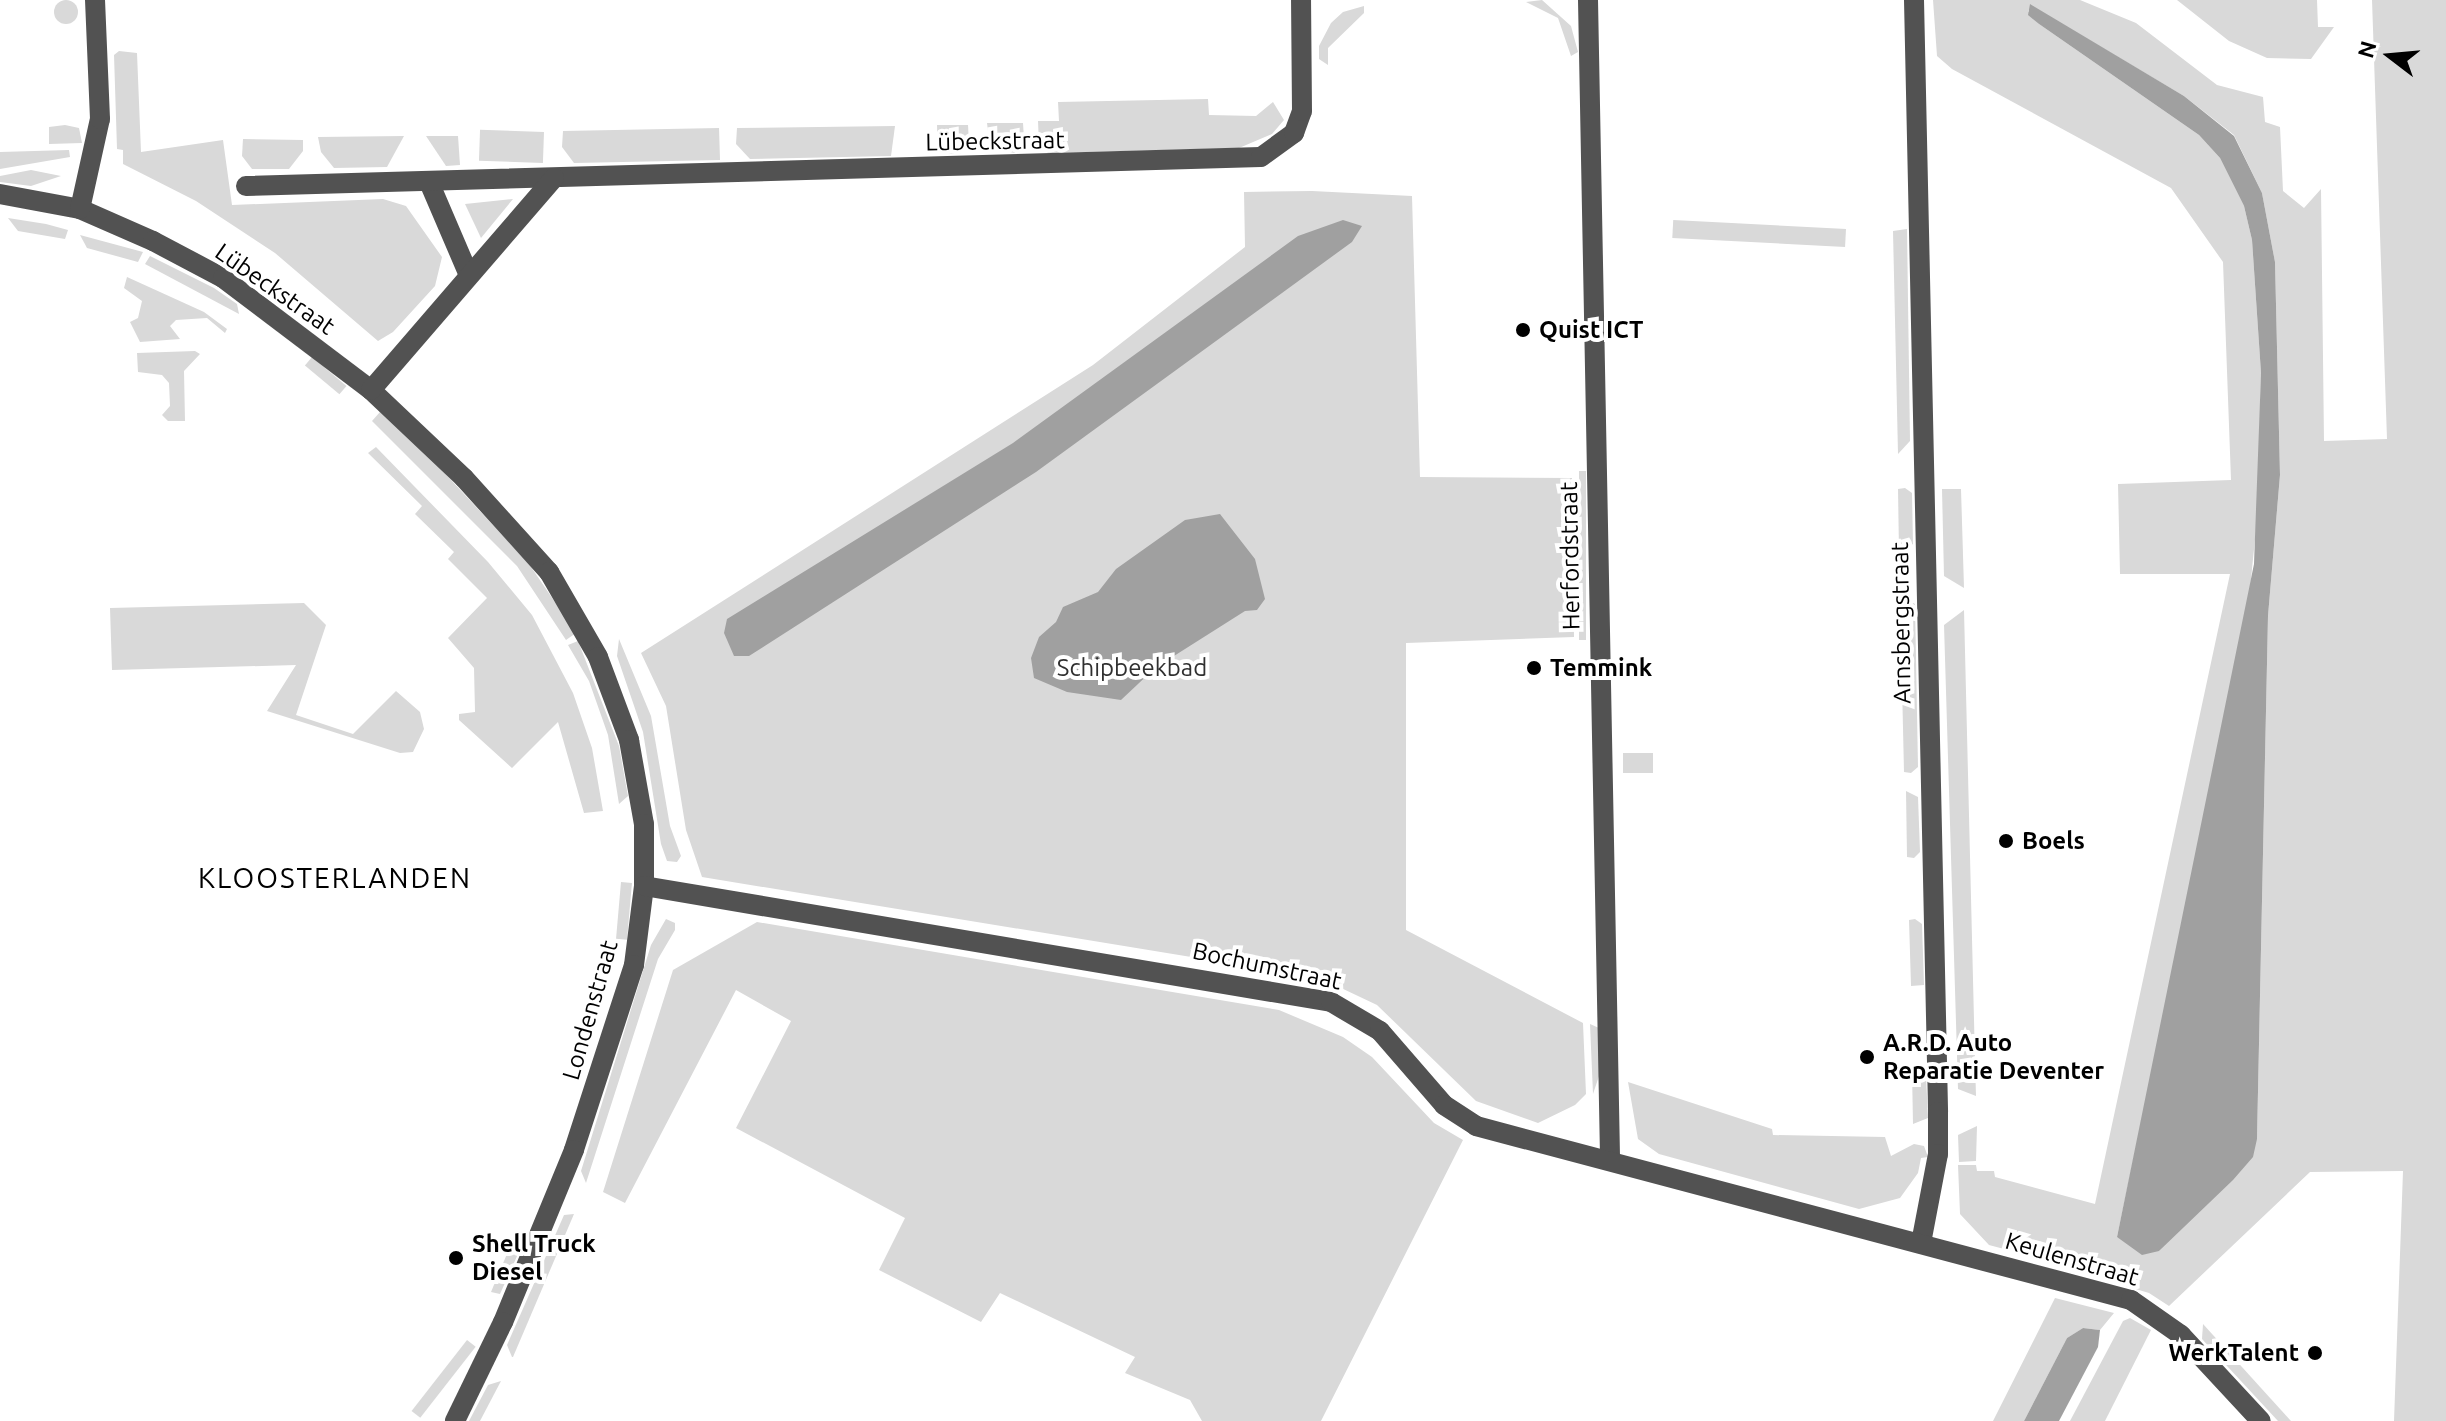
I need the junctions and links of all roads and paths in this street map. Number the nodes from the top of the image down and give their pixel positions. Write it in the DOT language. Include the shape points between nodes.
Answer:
graph roads {
  1 [pos="95,0"];
  2 [pos="1301,0"];
  3 [pos="1588,0"];
  4 [pos="1914,0"];
  5 [pos="554,178"];
  6 [pos="429,182"];
  7 [pos="246,186"];
  8 [pos="0,194"];
  9 [pos="80,209"];
  10 [pos="468,273"];
  11 [pos="371,390"];
  12 [pos="644,886"];
  13 [pos="1610,1160"];
  14 [pos="1921,1243"];
  15 [pos="455,1421"];
  16 [pos="2261,1421"];
  1 -- 9 [label="street" via="100,119"];
  2 -- 5 [label="street, Lübeckstraat" via="1302,111 1294,133 1261,157"];
  3 -- 13 [label="street, Herfordstraat"];
  4 -- 14 [label="street, Arnsbergstraat" via="1938,1112 1938,1154"];
  5 -- 6 [label="street, Lübeckstraat"];
  5 -- 10 [label="street"];
  6 -- 7 [label="street, Lübeckstraat"];
  6 -- 10 [label="street"];
  8 -- 9 [label="street, Lübeckstraat"];
  9 -- 11 [label="street, Lübeckstraat" via="223,278"];
  10 -- 11 [label="street"];
  11 -- 12 [label="street, Londenstraat" via="464,478 549,572 574,611 598,657 629,740 644,824"];
  12 -- 13 [label="street, Bochumstraat" via="1331,1002 1380,1031 1444,1105 1476,1126"];
  12 -- 15 [label="street, Londenstraat" via="634,965 606,1059 509,1308"];
  13 -- 14 [label="street, Bochumstraat"];
  14 -- 16 [label="street, Keulenstraat" via="2131,1300 2181,1335"];
}
